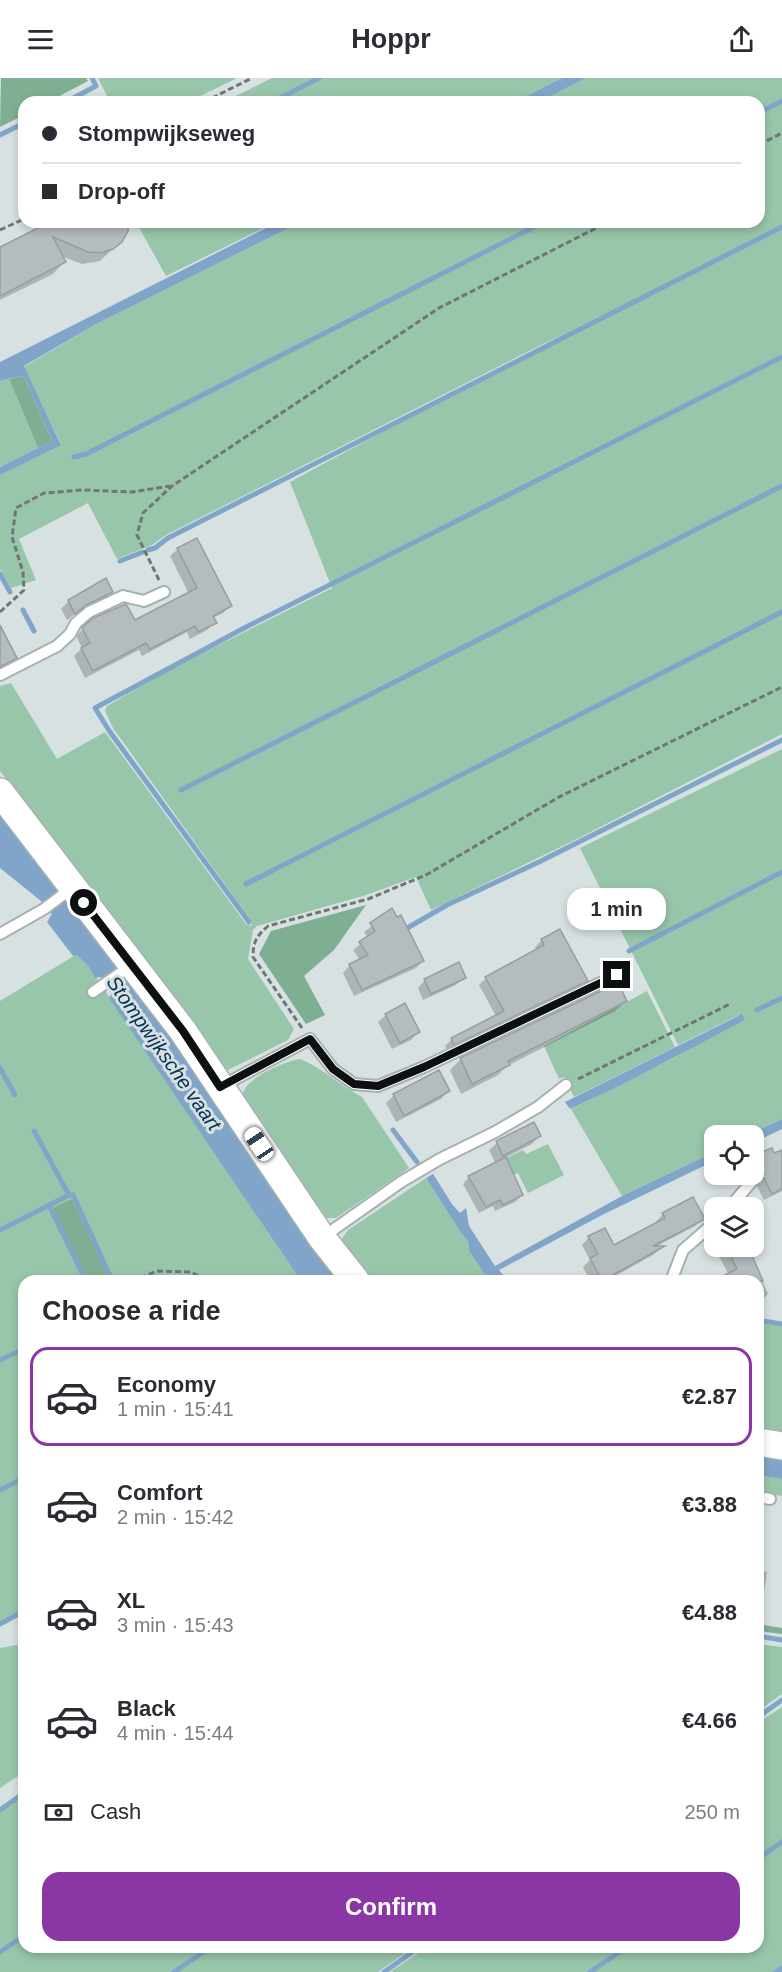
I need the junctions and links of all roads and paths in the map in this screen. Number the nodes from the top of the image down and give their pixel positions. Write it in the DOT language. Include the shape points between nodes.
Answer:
graph roads {
  1 [pos="252,78"];
  2 [pos="216,96"];
  3 [pos="782,133"];
  4 [pos="765,142"];
  5 [pos="18,222"];
  6 [pos="596,228"];
  7 [pos="0,230"];
  8 [pos="172,486"];
  9 [pos="164,592"];
  10 [pos="0,612"];
  11 [pos="0,675"];
  12 [pos="782,687"];
  13 [pos="0,792"];
  14 [pos="70,889"];
  15 [pos="0,934"];
  16 [pos="129,967"];
  17 [pos="617,975"];
  18 [pos="97,990"];
  19 [pos="730,1004"];
  20 [pos="310,1039"];
  21 [pos="566,1085"];
  22 [pos="220,1087"];
  23 [pos="749,1185"];
  24 [pos="738,1197"];
  25 [pos="704,1232"];
  26 [pos="322,1238"];
  27 [pos="147,1275"];
  28 [pos="197,1275"];
  29 [pos="351,1275"];
  30 [pos="673,1275"];
  31 [pos="764,1443"];
  32 [pos="782,1446"];
  33 [pos="764,1498"];
  34 [pos="770,1499"];
  1 -- 2 [label="path"];
  3 -- 4 [label="path"];
  5 -- 7 [label="path"];
  6 -- 8 [label="path" via="440,308"];
  8 -- 9 [label="path" via="143,513 137,535"];
  8 -- 10 [label="path" via="132,492 44,493 16,508 12,537 24,590"];
  9 -- 11 [label="lane" via="144,601 123,596 89,612 57,646"];
  12 -- 20 [label="path" via="559,797 426,874 368,899 268,926 256,936 253,957"];
  13 -- 14 [label="street"];
  14 -- 15 [label="lane"];
  14 -- 16 [label="street"];
  16 -- 18 [label="lane"];
  16 -- 22 [label="street" via="183,1031"];
  17 -- 20 [label="lane" via="378,1086 354,1084 333,1069"];
  19 -- 21 [label="path"];
  20 -- 22 [label="lane"];
  21 -- 26 [label="lane" via="538,1107 401,1182"];
  22 -- 26 [label="street"];
  23 -- 24 [label="lane"];
  25 -- 30 [label="lane" via="683,1250"];
  26 -- 29 [label="street"];
  27 -- 28 [label="path" via="157,1271"];
  31 -- 32 [label="street"];
  33 -- 34 [label="lane"];
}
